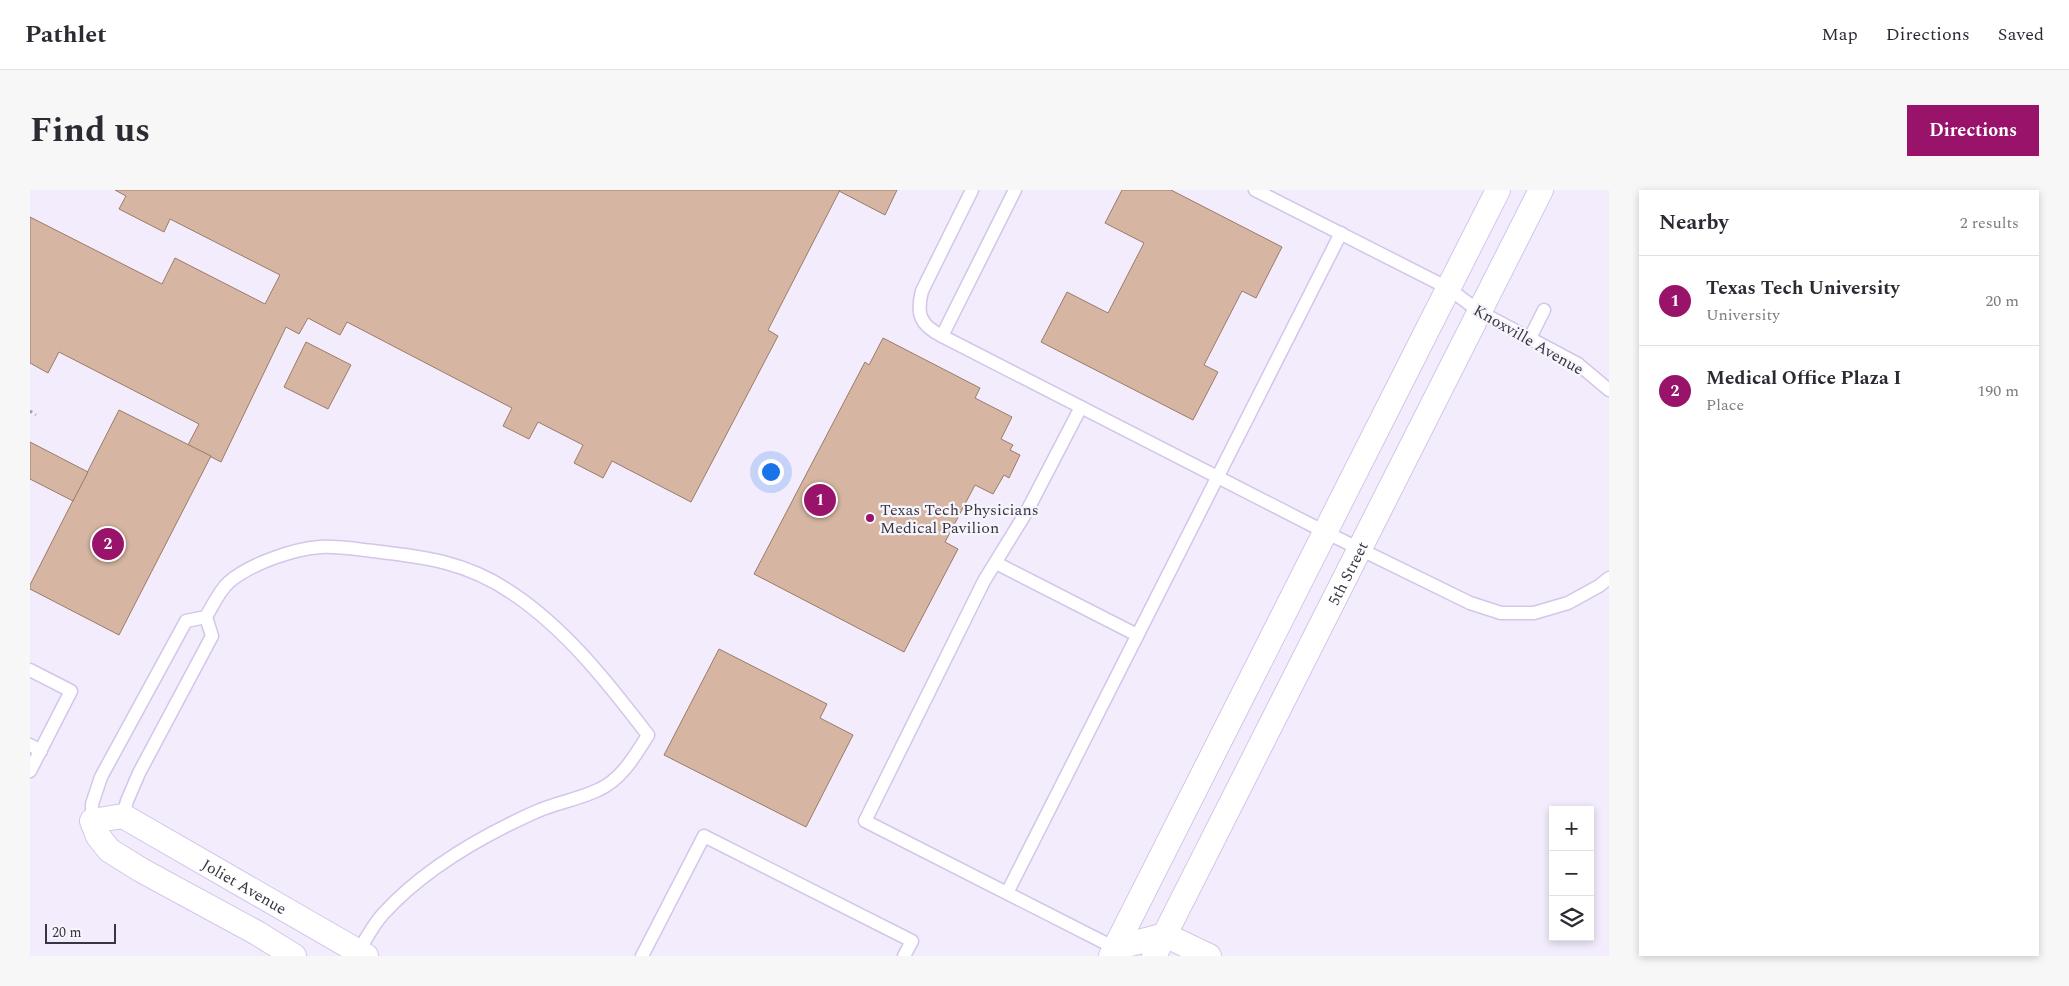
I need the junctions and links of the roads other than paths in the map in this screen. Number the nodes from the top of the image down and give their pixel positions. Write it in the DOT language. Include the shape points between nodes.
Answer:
graph roads {
  1 [pos="972,190"];
  2 [pos="1015,190"];
  3 [pos="1255,190"];
  4 [pos="1498,190"];
  5 [pos="1541,190"];
  6 [pos="1341,233"];
  7 [pos="1448,288"];
  8 [pos="1544,310"];
  9 [pos="1480,312"];
  10 [pos="942,336"];
  11 [pos="1530,338"];
  12 [pos="1609,390"];
  13 [pos="1080,407"];
  14 [pos="1217,476"];
  15 [pos="1326,532"];
  16 [pos="1360,549"];
  17 [pos="996,563"];
  18 [pos="1609,578"];
  19 [pos="206,616"];
  20 [pos="1137,635"];
  21 [pos="30,670"];
  22 [pos="36,748"];
  23 [pos="30,771"];
  24 [pos="123,816"];
  25 [pos="92,821"];
  26 [pos="1007,893"];
  27 [pos="1166,935"];
  28 [pos="1118,953"];
  29 [pos="358,955"];
  30 [pos="294,956"];
  31 [pos="642,956"];
  32 [pos="904,956"];
  33 [pos="1154,956"];
  34 [pos="1209,956"];
  1 -- 10 [label="lane" via="919,301 918,310 926,326"];
  2 -- 10 [label="lane"];
  3 -- 6 [label="lane, Knoxville Avenue"];
  4 -- 7 [label="street"];
  5 -- 9 [label="street, 5th Street"];
  6 -- 7 [label="lane, Knoxville Avenue"];
  6 -- 14 [label="lane"];
  7 -- 9 [label="lane, Knoxville Avenue"];
  7 -- 15 [label="street"];
  8 -- 11 [label="lane"];
  9 -- 11 [label="lane, Knoxville Avenue"];
  9 -- 16 [label="street, 5th Street"];
  10 -- 13 [label="lane"];
  11 -- 12 [label="lane, Knoxville Avenue" via="1578,364"];
  13 -- 14 [label="lane"];
  13 -- 17 [label="lane" via="1027,511"];
  14 -- 15 [label="lane"];
  14 -- 20 [label="lane"];
  15 -- 16 [label="lane"];
  15 -- 28 [label="street"];
  16 -- 18 [label="lane" via="1470,603 1502,613 1534,613 1568,603"];
  16 -- 27 [label="street, 5th Street"];
  17 -- 20 [label="lane"];
  17 -- 26 [label="lane" via="865,820"];
  19 -- 24 [label="lane" via="212,636 139,773"];
  19 -- 25 [label="lane" via="186,621 101,777 92,804"];
  19 -- 29 [label="lane" via="228,583 243,572 300,550 332,546 430,558 481,575 513,593 546,619 604,679 648,735 628,765 608,784 514,822 436,868 383,914"];
  20 -- 26 [label="lane"];
  21 -- 22 [label="lane" via="71,691"];
  22 -- 23 [label="lane"];
  24 -- 25 [label="street"];
  24 -- 29 [label="street, Joliet Avenue"];
  25 -- 30 [label="street" via="109,850"];
  26 -- 28 [label="lane"];
  27 -- 28 [label="street"];
  27 -- 33 [label="street, 5th Street"];
  27 -- 34 [label="street"];
  31 -- 32 [label="lane" via="704,836 912,941"];
}
